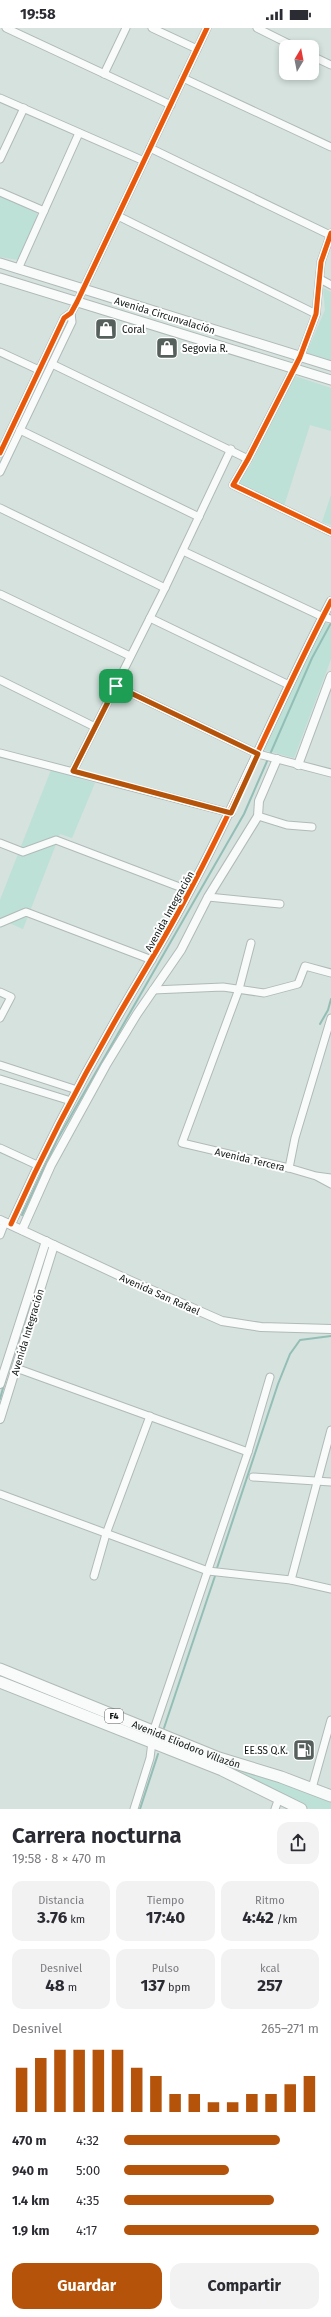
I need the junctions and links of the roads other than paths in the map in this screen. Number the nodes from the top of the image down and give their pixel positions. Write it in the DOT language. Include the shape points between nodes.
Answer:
graph roads {
  1 [pos="6,28"];
  2 [pos="126,28"];
  3 [pos="152,28"];
  4 [pos="207,28"];
  5 [pos="257,28"];
  6 [pos="281,40"];
  7 [pos="197,49"];
  8 [pos="319,59"];
  9 [pos="331,65"];
  10 [pos="104,74"];
  11 [pos="183,78"];
  12 [pos="0,98"];
  13 [pos="171,105"];
  14 [pos="24,108"];
  15 [pos="79,133"];
  16 [pos="331,147"];
  17 [pos="150,148"];
  18 [pos="0,159"];
  19 [pos="144,162"];
  20 [pos="0,192"];
  21 [pos="44,211"];
  22 [pos="118,216"];
  23 [pos="331,234"];
  24 [pos="0,263"];
  25 [pos="18,269"];
  26 [pos="0,278"];
  27 [pos="320,279"];
  28 [pos="331,285"];
  29 [pos="82,290"];
  30 [pos="77,302"];
  31 [pos="71,313"];
  32 [pos="316,314"];
  33 [pos="0,352"];
  34 [pos="300,357"];
  35 [pos="52,364"];
  36 [pos="331,366"];
  37 [pos="294,368"];
  38 [pos="39,370"];
  39 [pos="331,380"];
  40 [pos="20,430"];
  41 [pos="231,449"];
  42 [pos="0,453"];
  43 [pos="248,459"];
  44 [pos="2,461"];
  45 [pos="0,472"];
  46 [pos="0,508"];
  47 [pos="200,517"];
  48 [pos="331,532"];
  49 [pos="183,551"];
  50 [pos="165,588"];
  51 [pos="0,594"];
  52 [pos="331,601"];
  53 [pos="150,618"];
  54 [pos="327,618"];
  55 [pos="130,656"];
  56 [pos="331,676"];
  57 [pos="0,680"];
  58 [pos="289,685"];
  59 [pos="116,686"];
  60 [pos="95,727"];
  61 [pos="0,753"];
  62 [pos="268,757"];
  63 [pos="298,765"];
  64 [pos="73,771"];
  65 [pos="331,773"];
  66 [pos="231,813"];
  67 [pos="258,816"];
  68 [pos="312,827"];
  69 [pos="0,843"];
  70 [pos="190,891"];
  71 [pos="208,898"];
  72 [pos="280,904"];
  73 [pos="0,923"];
  74 [pos="251,943"];
  75 [pos="152,960"];
  76 [pos="331,973"];
  77 [pos="239,989"];
  78 [pos="153,990"];
  79 [pos="0,992"];
  80 [pos="0,1018"];
  81 [pos="331,1018"];
  82 [pos="0,1065"];
  83 [pos="0,1079"];
  84 [pos="77,1090"];
  85 [pos="71,1101"];
  86 [pos="0,1148"];
  87 [pos="37,1165"];
  88 [pos="290,1168"];
  89 [pos="316,1176"];
  90 [pos="331,1178"];
  91 [pos="331,1184"];
  92 [pos="5,1222"];
  93 [pos="22,1230"];
  94 [pos="0,1235"];
  95 [pos="46,1241"];
  96 [pos="54,1245"];
  97 [pos="331,1329"];
  98 [pos="3,1361"];
  99 [pos="16,1368"];
  100 [pos="270,1377"];
  101 [pos="0,1384"];
  102 [pos="150,1416"];
  103 [pos="0,1419"];
  104 [pos="331,1430"];
  105 [pos="248,1452"];
  106 [pos="254,1477"];
  107 [pos="318,1481"];
  108 [pos="331,1482"];
  109 [pos="0,1494"];
  110 [pos="106,1534"];
  111 [pos="208,1571"];
  112 [pos="94,1576"];
  113 [pos="291,1580"];
  114 [pos="331,1589"];
  115 [pos="0,1669"];
  116 [pos="0,1682"];
  117 [pos="331,1720"];
  118 [pos="152,1737"];
  119 [pos="312,1788"];
  120 [pos="331,1796"];
  121 [pos="279,1798"];
  122 [pos="134,1809"];
  123 [pos="276,1809"];
  124 [pos="301,1809"];
  1 -- 10 [label="street"];
  2 -- 10 [label="street"];
  3 -- 7 [label="street"];
  4 -- 7 [label="street"];
  5 -- 6 [label="street"];
  7 -- 11 [label="street"];
  8 -- 9 [label="street"];
  10 -- 13 [label="street"];
  11 -- 13 [label="street"];
  11 -- 16 [label="street"];
  12 -- 14 [label="street"];
  13 -- 17 [label="street"];
  14 -- 15 [label="street"];
  14 -- 18 [label="street"];
  15 -- 19 [label="street"];
  15 -- 21 [label="street"];
  17 -- 19 [label="street"];
  17 -- 23 [label="street"];
  19 -- 22 [label="street"];
  20 -- 21 [label="street"];
  21 -- 25 [label="street"];
  22 -- 29 [label="street"];
  22 -- 32 [label="street"];
  23 -- 27 [label="street" via="321,262"];
  24 -- 25 [label="main road, Avenida Circunvalación"];
  25 -- 29 [label="main road, Avenida Circunvalación"];
  26 -- 30 [label="main road, Avenida Circunvalación"];
  27 -- 28 [label="street"];
  27 -- 32 [label="street"];
  29 -- 30 [label="street"];
  29 -- 34 [label="main road, Avenida Circunvalación"];
  30 -- 31 [label="street"];
  30 -- 37 [label="main road, Avenida Circunvalación"];
  31 -- 35 [label="street" via="72,322"];
  31 -- 38 [label="street" via="64,318"];
  32 -- 34 [label="street"];
  33 -- 38 [label="street"];
  34 -- 36 [label="main road, Avenida Circunvalación"];
  34 -- 37 [label="street"];
  35 -- 40 [label="street"];
  35 -- 41 [label="street"];
  37 -- 39 [label="main road, Avenida Circunvalación"];
  37 -- 43 [label="street"];
  38 -- 42 [label="street"];
  40 -- 44 [label="street"];
  40 -- 47 [label="street"];
  41 -- 43 [label="street"];
  41 -- 47 [label="street"];
  43 -- 48 [label="street" via="233,485"];
  44 -- 45 [label="street"];
  46 -- 50 [label="street"];
  47 -- 49 [label="street"];
  49 -- 50 [label="street"];
  49 -- 54 [label="street"];
  50 -- 53 [label="street"];
  51 -- 55 [label="street"];
  52 -- 54 [label="street, Avenida Integración"];
  53 -- 55 [label="street"];
  53 -- 58 [label="street"];
  54 -- 58 [label="street, Avenida Integración"];
  55 -- 59 [label="street"];
  56 -- 63 [label="street"];
  57 -- 60 [label="street"];
  58 -- 62 [label="street, Avenida Integración"];
  59 -- 60 [label="street"];
  59 -- 62 [label="street"];
  60 -- 64 [label="street"];
  61 -- 64 [label="street"];
  62 -- 63 [label="street"];
  62 -- 66 [label="street, Avenida Integración"];
  62 -- 67 [label="street, Avenida Integración"];
  63 -- 65 [label="street"];
  64 -- 66 [label="street"];
  66 -- 70 [label="street, Avenida Integración"];
  67 -- 68 [label="street" via="288,825"];
  67 -- 71 [label="street, Avenida Integración"];
  69 -- 70 [label="street" via="22,852 56,840"];
  70 -- 75 [label="street, Avenida Integración"];
  71 -- 72 [label="street"];
  71 -- 78 [label="street, Avenida Integración" via="180,950"];
  73 -- 75 [label="street" via="26,912"];
  74 -- 77 [label="street"];
  75 -- 84 [label="street, Avenida Integración"];
  76 -- 77 [label="street" via="305,966 298,984 264,993"];
  77 -- 78 [label="street" via="223,987"];
  77 -- 88 [label="street, Avenida Tercera" via="182,1143"];
  78 -- 93 [label="street, Avenida Integración" via="106,1065 51,1165"];
  79 -- 80 [label="street" via="11,997"];
  81 -- 88 [label="street" via="295,1138"];
  82 -- 84 [label="street"];
  83 -- 85 [label="street"];
  84 -- 85 [label="street, Avenida Integración"];
  85 -- 87 [label="street, Avenida Integración"];
  86 -- 87 [label="street"];
  87 -- 92 [label="street, Avenida Integración"];
  88 -- 89 [label="street, Avenida Tercera"];
  89 -- 90 [label="street, Avenida Tercera"];
  89 -- 91 [label="street, Avenida Tercera"];
  92 -- 93 [label="street, Avenida San Rafael"];
  92 -- 94 [label="street"];
  93 -- 95 [label="street, Avenida San Rafael"];
  95 -- 96 [label="street, Avenida San Rafael"];
  95 -- 98 [label="street, Avenida Integración"];
  96 -- 97 [label="street, Avenida San Rafael" via="222,1321 261,1328"];
  96 -- 99 [label="street, Avenida Integración"];
  98 -- 101 [label="street, Avenida Integración"];
  99 -- 102 [label="street"];
  99 -- 103 [label="street, Avenida Integración"];
  100 -- 105 [label="street"];
  102 -- 105 [label="street"];
  102 -- 110 [label="street"];
  104 -- 107 [label="street"];
  105 -- 111 [label="street"];
  106 -- 107 [label="street"];
  107 -- 108 [label="street"];
  107 -- 113 [label="street"];
  109 -- 110 [label="street"];
  110 -- 111 [label="street"];
  110 -- 112 [label="street"];
  111 -- 113 [label="street"];
  111 -- 118 [label="street"];
  113 -- 114 [label="street"];
  115 -- 118 [label="highway, Avenida Eliodoro Villazón / F4"];
  116 -- 118 [label="highway, Avenida Eliodoro Villazón / F4"];
  117 -- 119 [label="street"];
  118 -- 119 [label="highway, Avenida Eliodoro Villazón / F4"];
  118 -- 121 [label="highway, Avenida Eliodoro Villazón / F4"];
  118 -- 122 [label="street" via="150,1758"];
  119 -- 120 [label="highway, Avenida Eliodoro Villazón / F4"];
  121 -- 123 [label="street"];
  121 -- 124 [label="highway, Avenida Eliodoro Villazón / F4"];
}
